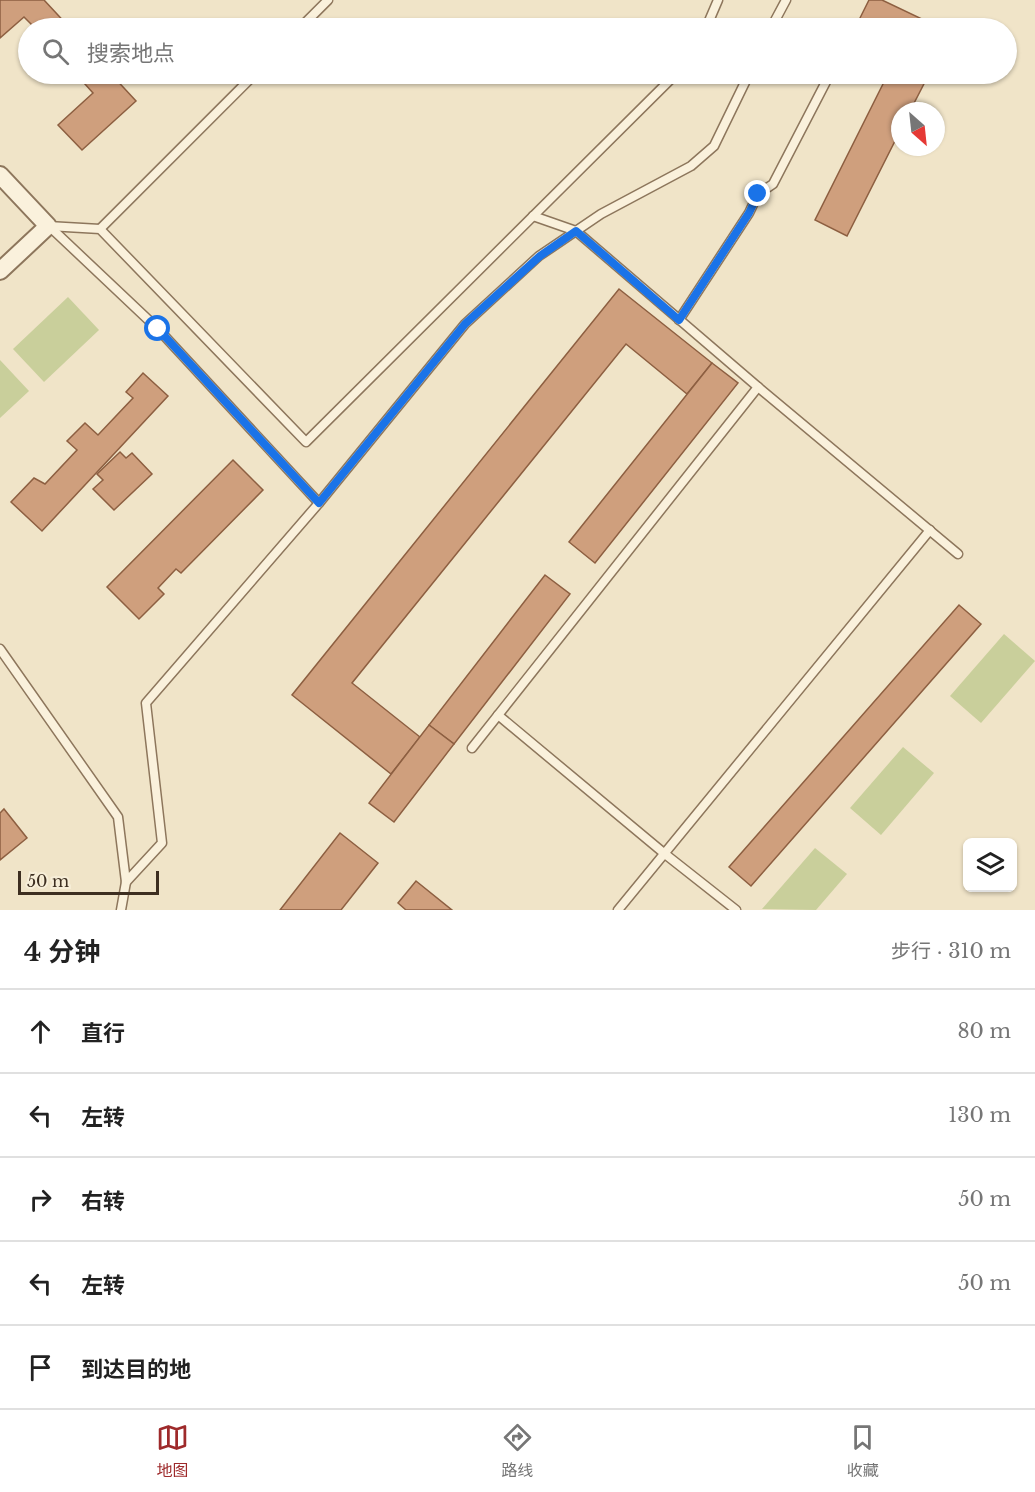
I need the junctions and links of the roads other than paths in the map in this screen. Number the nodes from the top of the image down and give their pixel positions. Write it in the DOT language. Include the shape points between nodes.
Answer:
graph roads {
  1 [pos="328,0"];
  2 [pos="718,0"];
  3 [pos="786,0"];
  4 [pos="310,18"];
  5 [pos="710,18"];
  6 [pos="776,18"];
  7 [pos="245,84"];
  8 [pos="666,84"];
  9 [pos="744,84"];
  10 [pos="825,84"];
  11 [pos="0,175"];
  12 [pos="533,216"];
  13 [pos="48,226"];
  14 [pos="100,229"];
  15 [pos="576,231"];
  16 [pos="0,271"];
  17 [pos="679,320"];
  18 [pos="758,387"];
  19 [pos="319,503"];
  20 [pos="930,530"];
  21 [pos="958,554"];
  22 [pos="0,649"];
  23 [pos="498,715"];
  24 [pos="472,748"];
  25 [pos="665,854"];
  26 [pos="126,882"];
  27 [pos="121,910"];
  28 [pos="618,910"];
  29 [pos="736,910"];
  1 -- 4 [label="lane"];
  2 -- 5 [label="lane"];
  3 -- 6 [label="lane"];
  7 -- 14 [label="lane"];
  8 -- 12 [label="lane"];
  9 -- 15 [label="lane" via="714,146 691,166"];
  10 -- 17 [label="lane" via="773,184 758,194"];
  11 -- 13 [label="street"];
  12 -- 14 [label="lane" via="306,442"];
  12 -- 15 [label="lane"];
  13 -- 14 [label="lane"];
  13 -- 16 [label="street"];
  13 -- 19 [label="lane" via="158,329"];
  15 -- 17 [label="lane"];
  15 -- 19 [label="lane" via="540,256 465,324"];
  17 -- 18 [label="lane"];
  18 -- 20 [label="lane"];
  18 -- 23 [label="lane"];
  19 -- 26 [label="lane" via="146,703 162,843"];
  20 -- 21 [label="lane"];
  20 -- 25 [label="lane"];
  22 -- 26 [label="lane" via="118,817"];
  23 -- 24 [label="lane"];
  23 -- 25 [label="lane"];
  25 -- 28 [label="lane"];
  25 -- 29 [label="lane"];
  26 -- 27 [label="lane"];
}
